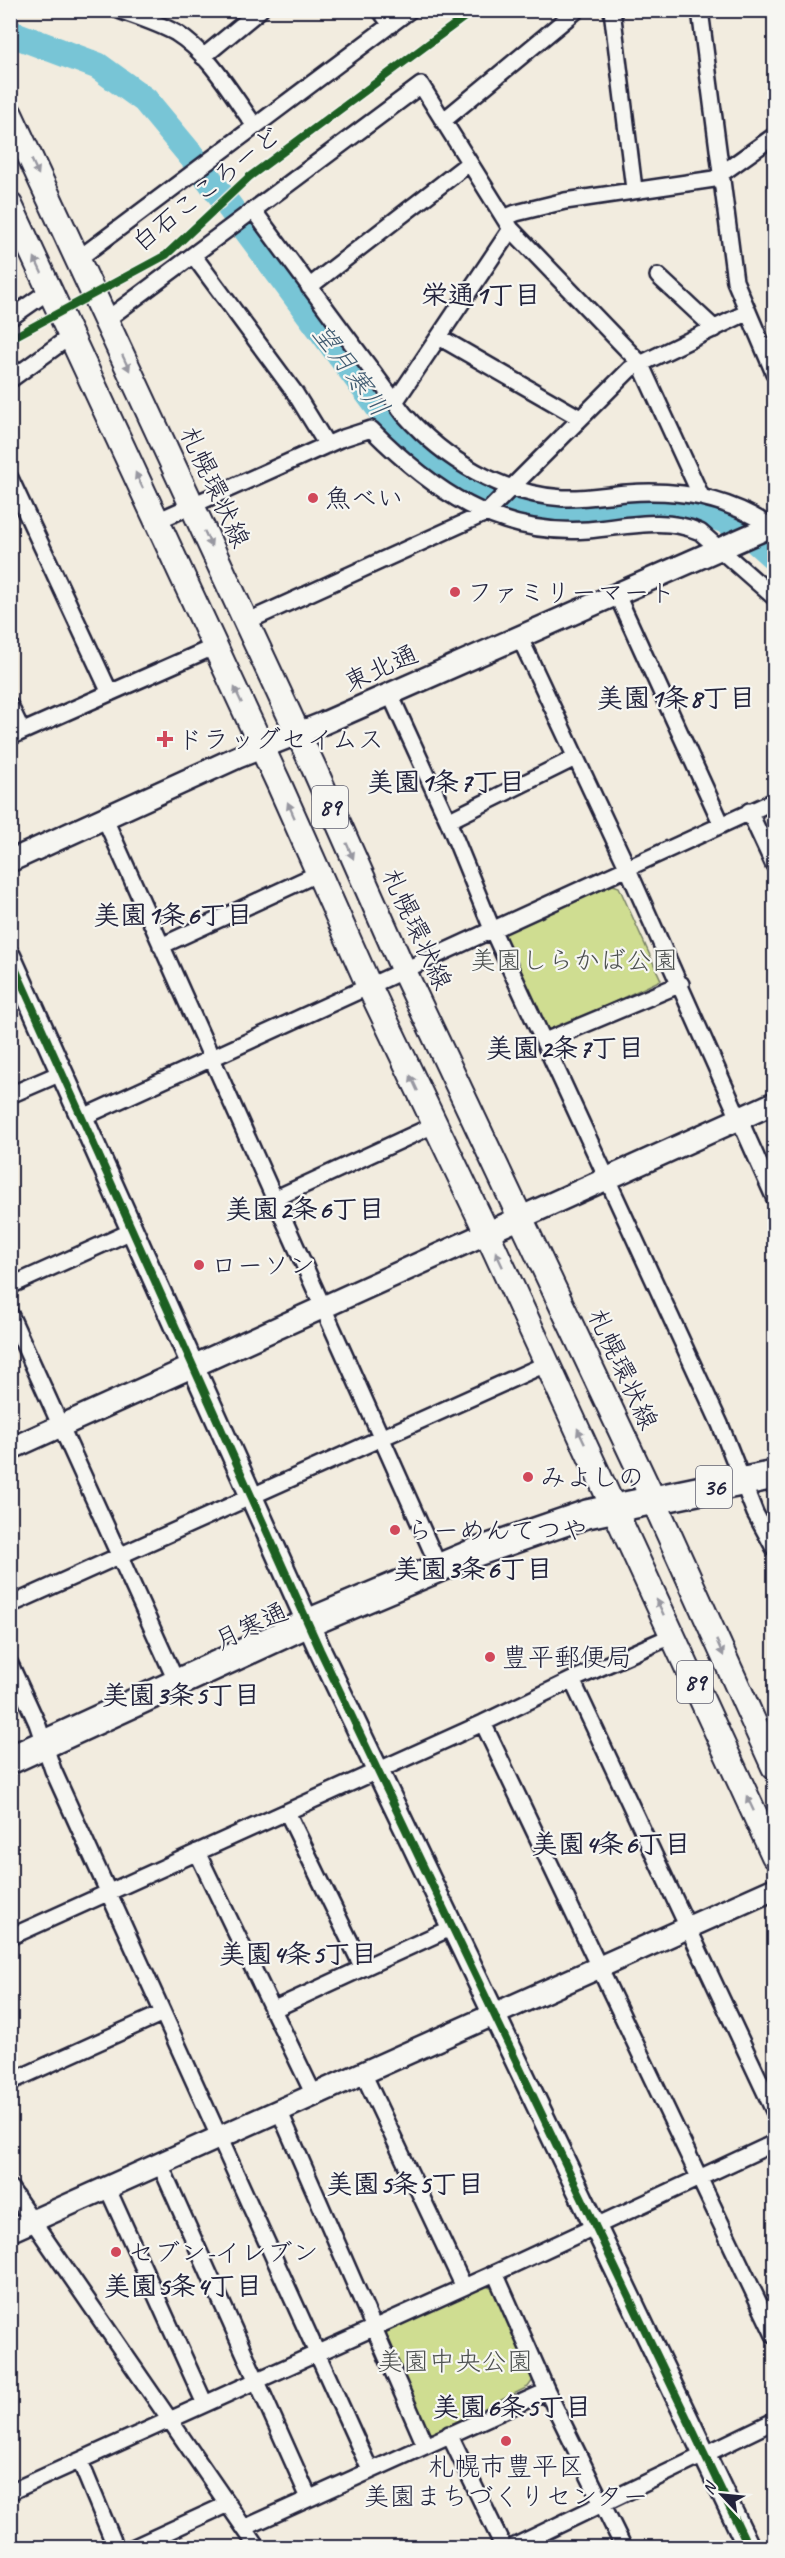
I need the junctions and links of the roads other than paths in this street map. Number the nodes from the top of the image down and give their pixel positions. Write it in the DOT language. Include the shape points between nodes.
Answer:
graph roads {
  1 [pos="119,10"];
  2 [pos="260,10"];
  3 [pos="380,10"];
  4 [pos="410,10"];
  5 [pos="577,10"];
  6 [pos="612,10"];
  7 [pos="700,10"];
  8 [pos="390,25"];
  9 [pos="203,57"];
  10 [pos="10,114"];
  11 [pos="443,121"];
  12 [pos="255,126"];
  13 [pos="774,136"];
  14 [pos="469,163"];
  15 [pos="720,174"];
  16 [pos="634,189"];
  17 [pos="10,205"];
  18 [pos="250,212"];
  19 [pos="508,224"];
  20 [pos="193,255"];
  21 [pos="78,259"];
  22 [pos="658,276"];
  23 [pos="309,287"];
  24 [pos="50,290"];
  25 [pos="748,312"];
  26 [pos="10,318"];
  27 [pos="106,320"];
  28 [pos="715,329"];
  29 [pos="72,335"];
  30 [pos="439,337"];
  31 [pos="770,347"];
  32 [pos="640,363"];
  33 [pos="774,373"];
  34 [pos="10,380"];
  35 [pos="395,402"];
  36 [pos="580,418"];
  37 [pos="327,445"];
  38 [pos="10,478"];
  39 [pos="508,490"];
  40 [pos="701,496"];
  41 [pos="192,505"];
  42 [pos="490,510"];
  43 [pos="158,521"];
  44 [pos="770,527"];
  45 [pos="726,546"];
  46 [pos="617,595"];
  47 [pos="774,597"];
  48 [pos="246,622"];
  49 [pos="519,636"];
  50 [pos="216,646"];
  51 [pos="110,693"];
  52 [pos="390,694"];
  53 [pos="10,706"];
  54 [pos="16,734"];
  55 [pos="298,734"];
  56 [pos="262,748"];
  57 [pos="575,758"];
  58 [pos="774,801"];
  59 [pos="749,811"];
  60 [pos="105,819"];
  61 [pos="448,821"];
  62 [pos="722,825"];
  63 [pos="10,861"];
  64 [pos="774,865"];
  65 [pos="627,867"];
  66 [pos="319,873"];
  67 [pos="492,929"];
  68 [pos="161,946"];
  69 [pos="10,957"];
  70 [pos="403,969"];
  71 [pos="681,984"];
  72 [pos="369,986"];
  73 [pos="544,1041"];
  74 [pos="212,1058"];
  75 [pos="61,1073"];
  76 [pos="10,1095"];
  77 [pos="774,1103"];
  78 [pos="81,1118"];
  79 [pos="739,1119"];
  80 [pos="434,1125"];
  81 [pos="608,1179"];
  82 [pos="774,1197"];
  83 [pos="274,1199"];
  84 [pos="520,1219"];
  85 [pos="132,1231"];
  86 [pos="487,1233"];
  87 [pos="10,1286"];
  88 [pos="323,1306"];
  89 [pos="10,1314"];
  90 [pos="548,1363"];
  91 [pos="192,1366"];
  92 [pos="62,1426"];
  93 [pos="381,1438"];
  94 [pos="10,1449"];
  95 [pos="774,1475"];
  96 [pos="742,1481"];
  97 [pos="251,1496"];
  98 [pos="653,1499"];
  99 [pos="615,1508"];
  100 [pos="774,1548"];
  101 [pos="120,1555"];
  102 [pos="440,1567"];
  103 [pos="10,1605"];
  104 [pos="308,1623"];
  105 [pos="674,1635"];
  106 [pos="10,1664"];
  107 [pos="572,1680"];
  108 [pos="177,1683"];
  109 [pos="483,1723"];
  110 [pos="44,1744"];
  111 [pos="10,1760"];
  112 [pos="774,1767"];
  113 [pos="378,1770"];
  114 [pos="287,1812"];
  115 [pos="197,1852"];
  116 [pos="774,1856"];
  117 [pos="774,1889"];
  118 [pos="109,1892"];
  119 [pos="453,1927"];
  120 [pos="689,1928"];
  121 [pos="10,1937"];
  122 [pos="363,1968"];
  123 [pos="599,1968"];
  124 [pos="272,2010"];
  125 [pos="495,2012"];
  126 [pos="163,2013"];
  127 [pos="363,2073"];
  128 [pos="10,2082"];
  129 [pos="314,2095"];
  130 [pos="279,2110"];
  131 [pos="774,2111"];
  132 [pos="219,2138"];
  133 [pos="774,2143"];
  134 [pos="160,2164"];
  135 [pos="699,2178"];
  136 [pos="107,2187"];
  137 [pos="10,2188"];
  138 [pos="33,2222"];
  139 [pos="596,2227"];
  140 [pos="10,2231"];
  141 [pos="495,2273"];
  142 [pos="464,2287"];
  143 [pos="374,2328"];
  144 [pos="774,2335"];
  145 [pos="316,2353"];
  146 [pos="256,2381"];
  147 [pos="547,2391"];
  148 [pos="204,2404"];
  149 [pos="170,2420"];
  150 [pos="774,2421"];
  151 [pos="449,2434"];
  152 [pos="425,2445"];
  153 [pos="705,2455"];
  154 [pos="80,2461"];
  155 [pos="370,2470"];
  156 [pos="10,2492"];
  157 [pos="309,2498"];
  158 [pos="603,2504"];
  159 [pos="228,2505"];
  160 [pos="244,2528"];
  161 [pos="116,2547"];
  162 [pos="132,2547"];
  163 [pos="258,2547"];
  164 [pos="504,2547"];
  165 [pos="511,2547"];
  166 [pos="624,2547"];
  167 [pos="749,2547"];
  1 -- 9 [label="street" via="178,34"];
  2 -- 9 [label="street"];
  3 -- 8 [label="street"];
  4 -- 8 [label="street"];
  5 -- 11 [label="street"];
  6 -- 16 [label="street"];
  7 -- 15 [label="street"];
  8 -- 12 [label="street"];
  9 -- 12 [label="street"];
  10 -- 21 [label="main road, 札幌環状線 / 89, one-way"];
  11 -- 14 [label="street"];
  11 -- 18 [label="street" via="421,85"];
  12 -- 21 [label="street"];
  13 -- 15 [label="street"];
  14 -- 19 [label="street"];
  14 -- 23 [label="street"];
  15 -- 16 [label="street" via="714,179"];
  15 -- 25 [label="street" via="735,281"];
  16 -- 19 [label="street" via="516,213"];
  24 -- 17 [label="main road, 89, one-way"];
  18 -- 20 [label="street"];
  18 -- 23 [label="street"];
  19 -- 30 [label="street"];
  19 -- 32 [label="street"];
  20 -- 27 [label="street"];
  20 -- 37 [label="street" via="295,393"];
  21 -- 27 [label="main road, 札幌環状線 / 89"];
  22 -- 28 [label="street"];
  23 -- 35 [label="street"];
  24 -- 26 [label="street"];
  24 -- 29 [label="main road, 89"];
  25 -- 28 [label="street"];
  25 -- 31 [label="street"];
  27 -- 41 [label="main road, 札幌環状線 / 89, one-way"];
  28 -- 32 [label="street"];
  29 -- 34 [label="street"];
  43 -- 29 [label="main road, 89, one-way"];
  30 -- 35 [label="street"];
  30 -- 36 [label="street"];
  31 -- 33 [label="street"];
  32 -- 36 [label="street"];
  32 -- 40 [label="street"];
  35 -- 39 [label="street" via="416,427 456,461"];
  36 -- 39 [label="street"];
  37 -- 41 [label="street"];
  37 -- 42 [label="street" via="371,429 416,473 446,494"];
  38 -- 51 [label="street"];
  39 -- 40 [label="street" via="563,498 628,493"];
  39 -- 42 [label="street"];
  40 -- 44 [label="street" via="740,507"];
  41 -- 43 [label="street"];
  41 -- 48 [label="main road, 札幌環状線 / 89, one-way"];
  42 -- 45 [label="street" via="526,525 562,530 657,524 688,527"];
  42 -- 48 [label="street"];
  43 -- 50 [label="main road, 89"];
  44 -- 45 [label="street, 東北通"];
  45 -- 46 [label="street, 東北通"];
  45 -- 47 [label="street"];
  46 -- 49 [label="street, 東北通"];
  46 -- 62 [label="street"];
  48 -- 55 [label="main road, 札幌環状線 / 89"];
  49 -- 52 [label="street, 東北通"];
  49 -- 57 [label="street"];
  50 -- 51 [label="street"];
  56 -- 50 [label="main road, 89, one-way"];
  51 -- 54 [label="street"];
  52 -- 55 [label="street, 東北通"];
  52 -- 61 [label="street"];
  53 -- 54 [label="street"];
  55 -- 56 [label="street, 東北通"];
  55 -- 70 [label="main road, 札幌環状線 / 89, one-way"];
  56 -- 60 [label="street, 東北通"];
  66 -- 56 [label="main road, 89, one-way"];
  57 -- 61 [label="street"];
  57 -- 65 [label="street"];
  58 -- 59 [label="street"];
  59 -- 62 [label="street"];
  59 -- 64 [label="street"];
  60 -- 63 [label="street, 東北通"];
  60 -- 68 [label="street"];
  61 -- 67 [label="street"];
  62 -- 65 [label="street"];
  65 -- 67 [label="street"];
  65 -- 71 [label="street"];
  66 -- 68 [label="street"];
  66 -- 72 [label="main road, 89"];
  67 -- 70 [label="street"];
  67 -- 73 [label="street"];
  68 -- 74 [label="street"];
  69 -- 75 [label="street"];
  70 -- 72 [label="street"];
  70 -- 84 [label="main road, 札幌環状線 / 89"];
  71 -- 73 [label="street"];
  71 -- 79 [label="street"];
  72 -- 74 [label="street"];
  80 -- 72 [label="main road, 89, one-way"];
  73 -- 81 [label="street"];
  74 -- 78 [label="street"];
  74 -- 83 [label="street"];
  75 -- 76 [label="street"];
  75 -- 78 [label="street"];
  77 -- 79 [label="street"];
  78 -- 85 [label="street"];
  79 -- 81 [label="street"];
  79 -- 82 [label="street"];
  80 -- 83 [label="street"];
  80 -- 86 [label="main road, 89"];
  81 -- 84 [label="street"];
  81 -- 96 [label="street" via="720,1424"];
  83 -- 88 [label="street"];
  84 -- 86 [label="street"];
  84 -- 98 [label="main road, 札幌環状線 / 89"];
  85 -- 87 [label="street"];
  85 -- 91 [label="street"];
  86 -- 88 [label="street"];
  90 -- 86 [label="main road, 89, one-way"];
  88 -- 91 [label="street"];
  88 -- 93 [label="street"];
  89 -- 92 [label="street"];
  90 -- 93 [label="street"];
  99 -- 90 [label="main road, 89, one-way"];
  91 -- 92 [label="street"];
  91 -- 97 [label="street"];
  92 -- 94 [label="street"];
  92 -- 101 [label="street"];
  93 -- 97 [label="street"];
  93 -- 102 [label="street"];
  95 -- 96 [label="highway, 月寒通 / 36"];
  96 -- 98 [label="highway, 月寒通 / 36"];
  96 -- 100 [label="street"];
  97 -- 101 [label="street"];
  97 -- 104 [label="street"];
  98 -- 99 [label="highway, 月寒通 / 36"];
  98 -- 112 [label="main road, 札幌環状線 / 89, one-way"];
  99 -- 102 [label="highway, 月寒通 / 36" via="516,1537"];
  105 -- 99 [label="main road, 89, one-way"];
  101 -- 103 [label="street"];
  101 -- 108 [label="street"];
  102 -- 104 [label="highway, 月寒通 / 36"];
  104 -- 108 [label="highway, 月寒通 / 36"];
  104 -- 113 [label="street"];
  105 -- 107 [label="street"];
  116 -- 105 [label="main road, 89, one-way"];
  106 -- 110 [label="street"];
  107 -- 109 [label="street"];
  107 -- 120 [label="street"];
  108 -- 110 [label="highway, 月寒通 / 36"];
  109 -- 113 [label="street"];
  109 -- 123 [label="street"];
  110 -- 111 [label="highway, 月寒通 / 36"];
  110 -- 118 [label="street"];
  113 -- 114 [label="street"];
  113 -- 119 [label="street"];
  114 -- 115 [label="street"];
  114 -- 122 [label="street"];
  115 -- 118 [label="street"];
  115 -- 124 [label="street"];
  117 -- 120 [label="street"];
  118 -- 121 [label="street"];
  118 -- 126 [label="street"];
  119 -- 122 [label="street"];
  119 -- 125 [label="street"];
  120 -- 123 [label="street"];
  120 -- 131 [label="street"];
  122 -- 124 [label="street"];
  123 -- 125 [label="street"];
  123 -- 135 [label="street"];
  124 -- 129 [label="street"];
  125 -- 127 [label="street"];
  125 -- 139 [label="street"];
  126 -- 128 [label="street"];
  126 -- 132 [label="street"];
  127 -- 129 [label="street"];
  127 -- 142 [label="street"];
  129 -- 130 [label="street"];
  130 -- 132 [label="street"];
  130 -- 143 [label="street"];
  132 -- 134 [label="street"];
  132 -- 145 [label="street"];
  133 -- 135 [label="street"];
  134 -- 136 [label="street"];
  134 -- 146 [label="street"];
  135 -- 139 [label="street"];
  135 -- 144 [label="street"];
  136 -- 138 [label="street"];
  136 -- 148 [label="street"];
  137 -- 138 [label="street"];
  138 -- 140 [label="street"];
  138 -- 149 [label="street"];
  139 -- 141 [label="street"];
  139 -- 153 [label="street"];
  141 -- 142 [label="street"];
  141 -- 147 [label="street"];
  142 -- 143 [label="street"];
  143 -- 145 [label="street"];
  143 -- 152 [label="street"];
  145 -- 146 [label="street"];
  145 -- 155 [label="street"];
  146 -- 148 [label="street"];
  146 -- 157 [label="street"];
  147 -- 151 [label="street"];
  147 -- 158 [label="street"];
  148 -- 149 [label="street"];
  149 -- 154 [label="street"];
  149 -- 159 [label="street"];
  150 -- 153 [label="street"];
  151 -- 152 [label="street"];
  151 -- 164 [label="street"];
  152 -- 155 [label="street"];
  153 -- 158 [label="street"];
  153 -- 167 [label="street"];
  154 -- 156 [label="street"];
  154 -- 161 [label="street"];
  155 -- 157 [label="street"];
  157 -- 160 [label="street"];
  158 -- 165 [label="street"];
  158 -- 166 [label="street"];
  159 -- 160 [label="street"];
  159 -- 162 [label="street"];
  160 -- 163 [label="street"];
}
